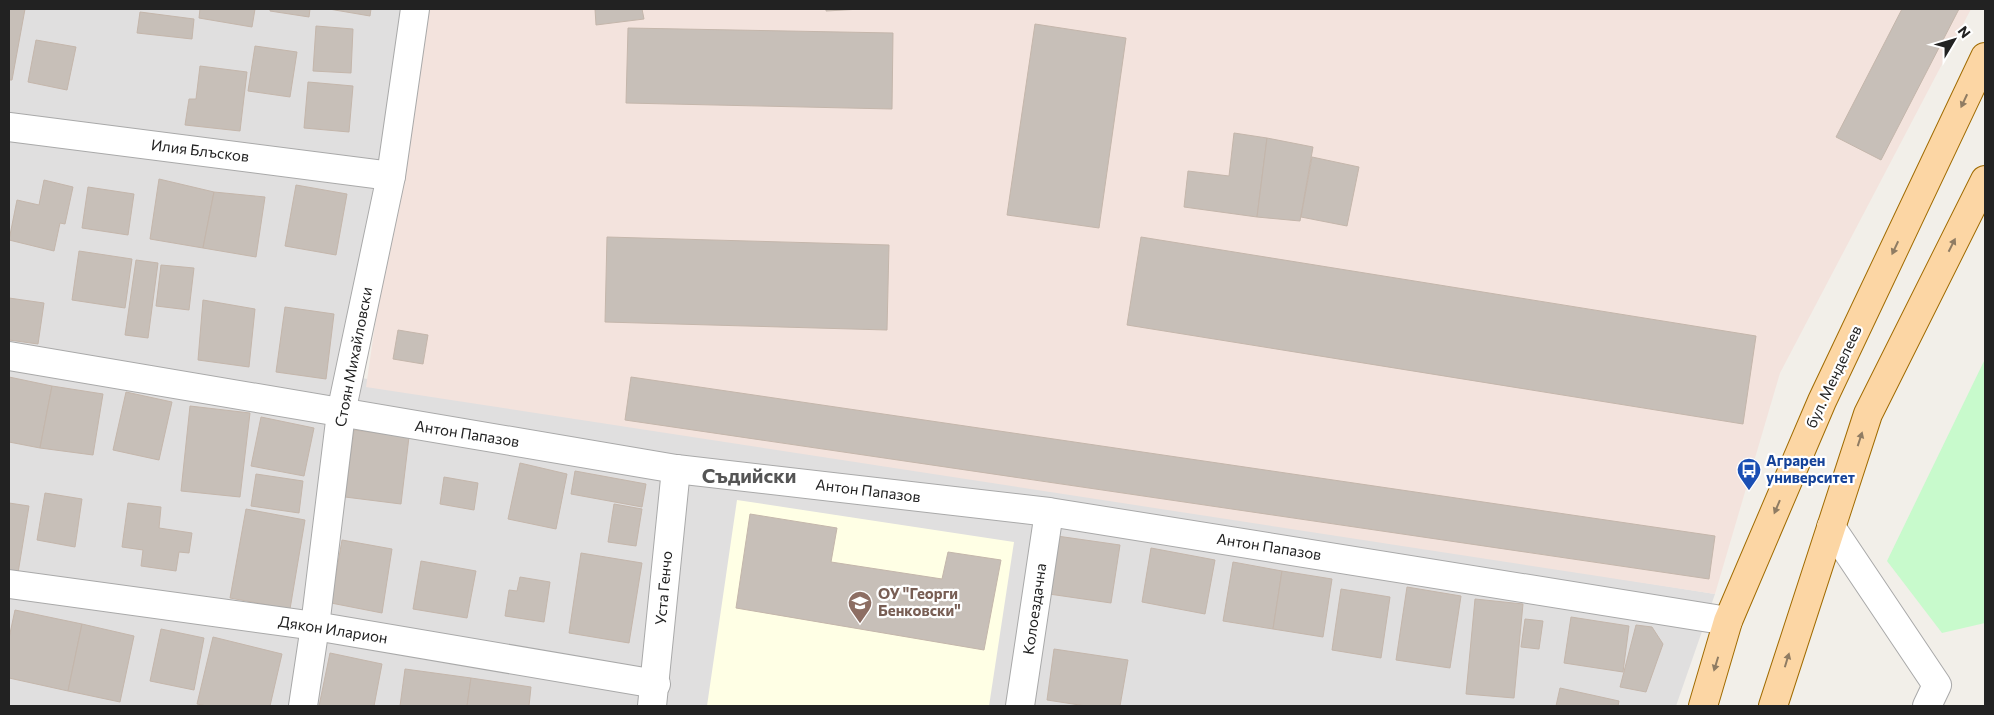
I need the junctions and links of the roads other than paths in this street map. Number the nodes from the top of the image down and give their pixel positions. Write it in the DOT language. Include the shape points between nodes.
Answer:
graph roads {
  1 [pos="415,9"];
  2 [pos="1985,57"];
  3 [pos="9,126"];
  4 [pos="391,176"];
  5 [pos="1985,180"];
  6 [pos="9,356"];
  7 [pos="341,413"];
  8 [pos="676,469"];
  9 [pos="1049,512"];
  10 [pos="1831,527"];
  11 [pos="9,584"];
  12 [pos="1728,621"];
  13 [pos="315,626"];
  14 [pos="654,695"];
  15 [pos="303,706"];
  16 [pos="1020,706"];
  17 [pos="1703,706"];
  18 [pos="1774,706"];
  19 [pos="1927,706"];
  1 -- 4 [label="street, Стоян Михайловски"];
  2 -- 12 [label="main road, бул. Менделеев, one-way" via="1822,401"];
  3 -- 4 [label="street, Илия Блъсков"];
  4 -- 7 [label="street, Стоян Михайловски"];
  10 -- 5 [label="main road, one-way" via="1868,414"];
  6 -- 7 [label="street, Антон Папазов"];
  7 -- 8 [label="street, Антон Папазов"];
  7 -- 13 [label="street, Стоян Михайловски"];
  8 -- 9 [label="street, Антон Папазов"];
  8 -- 14 [label="street, Уста Генчо"];
  9 -- 12 [label="street, Антон Папазов"];
  9 -- 16 [label="street, Колоездачна"];
  18 -- 10 [label="main road, one-way"];
  10 -- 19 [label="street" via="1937,685"];
  11 -- 13 [label="street, Дякон Иларион"];
  12 -- 17 [label="main road, бул. Менделеев, one-way"];
  13 -- 14 [label="street, Дякон Иларион"];
  13 -- 15 [label="street, Стоян Михайловски"];
}
